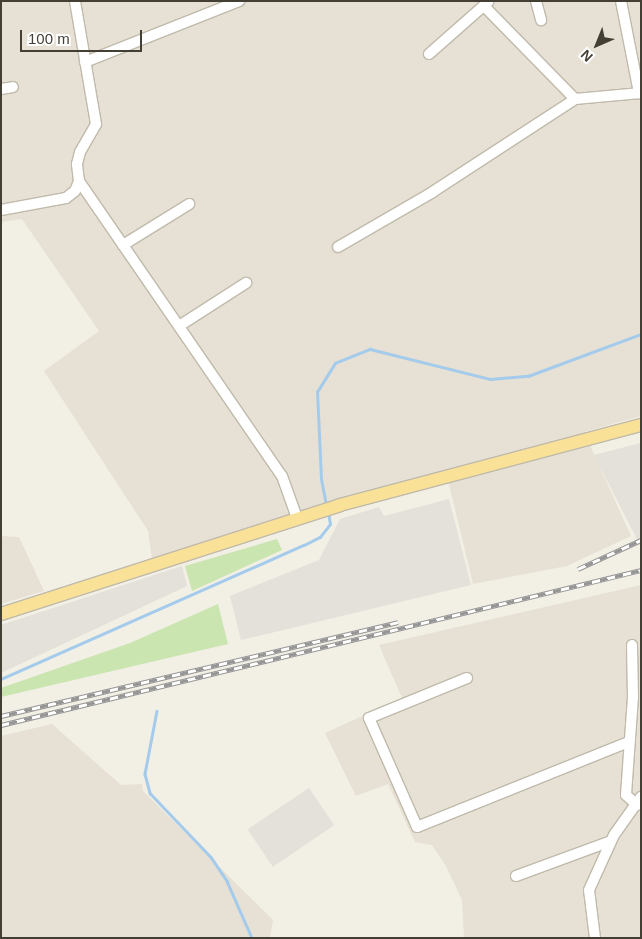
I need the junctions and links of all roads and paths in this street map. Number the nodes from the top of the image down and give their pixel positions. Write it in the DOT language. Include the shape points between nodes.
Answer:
graph roads {
  1 [pos="75,1"];
  2 [pos="239,1"];
  3 [pos="536,1"];
  4 [pos="621,1"];
  5 [pos="486,4"];
  6 [pos="541,20"];
  7 [pos="429,54"];
  8 [pos="85,62"];
  9 [pos="13,87"];
  10 [pos="1,89"];
  11 [pos="640,93"];
  12 [pos="575,100"];
  13 [pos="79,182"];
  14 [pos="189,204"];
  15 [pos="1,210"];
  16 [pos="123,245"];
  17 [pos="338,247"];
  18 [pos="246,283"];
  19 [pos="179,326"];
  20 [pos="641,425"];
  21 [pos="296,518"];
  22 [pos="1,614"];
  23 [pos="632,645"];
  24 [pos="467,678"];
  25 [pos="628,742"];
  26 [pos="639,801"];
  27 [pos="611,841"];
  28 [pos="516,876"];
  29 [pos="595,938"];
  1 -- 8 [label="street"];
  2 -- 8 [label="street"];
  3 -- 6 [label="street"];
  4 -- 11 [label="street"];
  5 -- 7 [label="street"];
  5 -- 12 [label="street"];
  8 -- 13 [label="street" via="96,124 80,152 77,164"];
  9 -- 10 [label="street"];
  11 -- 12 [label="street"];
  12 -- 17 [label="street" via="431,193"];
  13 -- 15 [label="street" via="75,191 66,198"];
  13 -- 16 [label="street"];
  14 -- 16 [label="street"];
  16 -- 19 [label="street"];
  18 -- 19 [label="street"];
  19 -- 21 [label="street" via="282,476"];
  20 -- 21 [label="main road"];
  21 -- 22 [label="main road"];
  23 -- 25 [label="street" via="633,697"];
  24 -- 25 [label="street" via="369,718 416,827"];
  25 -- 26 [label="street" via="626,795"];
  26 -- 27 [label="street"];
  27 -- 28 [label="street"];
  27 -- 29 [label="street" via="589,890"];
}
